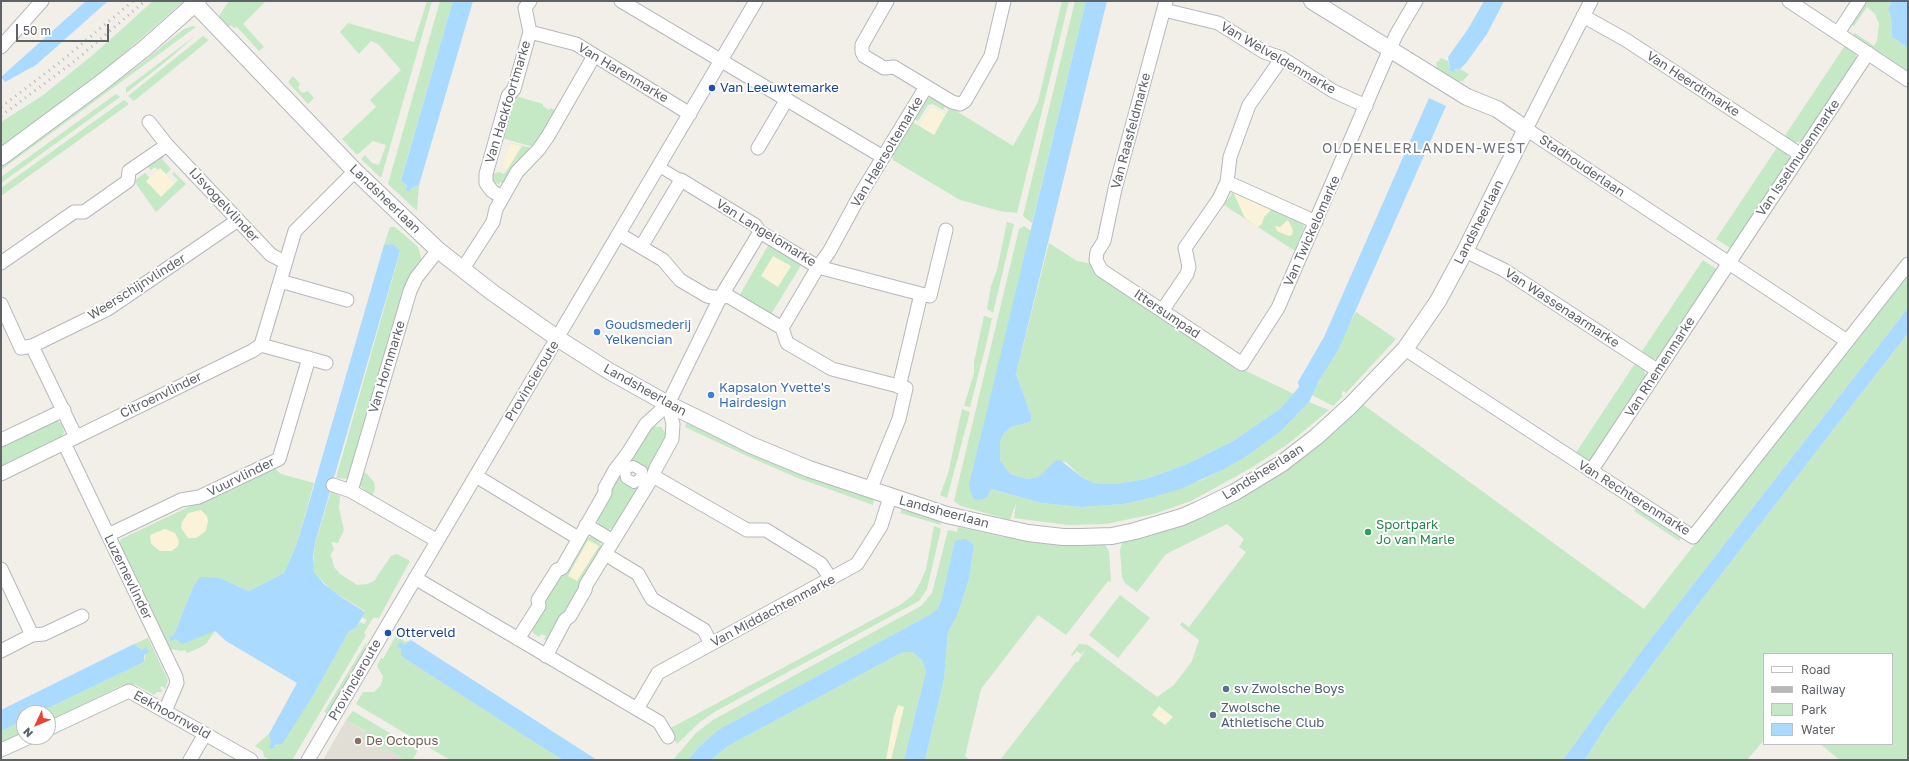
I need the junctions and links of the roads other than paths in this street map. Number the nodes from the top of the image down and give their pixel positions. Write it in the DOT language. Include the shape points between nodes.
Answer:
graph roads {
  1 [pos="42,1"];
  2 [pos="530,1"];
  3 [pos="756,1"];
  4 [pos="887,1"];
  5 [pos="1004,1"];
  6 [pos="1312,1"];
  7 [pos="1416,1"];
  8 [pos="1591,1"];
  9 [pos="1789,1"];
  10 [pos="1859,1"];
  11 [pos="625,2"];
  12 [pos="197,3"];
  13 [pos="1165,6"];
  14 [pos="1583,16"];
  15 [pos="530,32"];
  16 [pos="1838,33"];
  17 [pos="1,47"];
  18 [pos="1389,49"];
  19 [pos="1868,53"];
  20 [pos="594,56"];
  21 [pos="1282,58"];
  22 [pos="721,60"];
  23 [pos="1908,80"];
  24 [pos="926,87"];
  25 [pos="787,99"];
  26 [pos="1366,106"];
  27 [pos="690,114"];
  28 [pos="148,122"];
  29 [pos="1526,129"];
  30 [pos="167,145"];
  31 [pos="758,148"];
  32 [pos="1801,155"];
  33 [pos="1,157"];
  34 [pos="883,157"];
  35 [pos="658,166"];
  36 [pos="355,171"];
  37 [pos="680,180"];
  38 [pos="1227,182"];
  39 [pos="502,197"];
  40 [pos="238,220"];
  41 [pos="1316,222"];
  42 [pos="946,230"];
  43 [pos="760,232"];
  44 [pos="619,234"];
  45 [pos="641,247"];
  46 [pos="438,250"];
  47 [pos="1465,251"];
  48 [pos="1096,260"];
  49 [pos="285,262"];
  50 [pos="1,263"];
  51 [pos="1728,263"];
  52 [pos="1908,264"];
  53 [pos="818,267"];
  54 [pos="462,270"];
  55 [pos="280,281"];
  56 [pos="921,294"];
  57 [pos="720,298"];
  58 [pos="347,300"];
  59 [pos="1,304"];
  60 [pos="1162,310"];
  61 [pos="782,328"];
  62 [pos="557,338"];
  63 [pos="1847,341"];
  64 [pos="261,345"];
  65 [pos="32,346"];
  66 [pos="1404,349"];
  67 [pos="309,358"];
  68 [pos="326,363"];
  69 [pos="1242,364"];
  70 [pos="1657,370"];
  71 [pos="899,387"];
  72 [pos="668,404"];
  73 [pos="64,410"];
  74 [pos="646,424"];
  75 [pos="76,437"];
  76 [pos="672,439"];
  77 [pos="1,440"];
  78 [pos="64,443"];
  79 [pos="1591,471"];
  80 [pos="1,474"];
  81 [pos="476,476"];
  82 [pos="653,476"];
  83 [pos="333,485"];
  84 [pos="870,490"];
  85 [pos="351,491"];
  86 [pos="890,497"];
  87 [pos="586,525"];
  88 [pos="108,535"];
  89 [pos="578,538"];
  90 [pos="436,540"];
  91 [pos="613,541"];
  92 [pos="605,554"];
  93 [pos="1,569"];
  94 [pos="414,578"];
  95 [pos="831,579"];
  96 [pos="82,616"];
  97 [pos="32,635"];
  98 [pos="518,639"];
  99 [pos="711,644"];
  100 [pos="1,650"];
  101 [pos="546,656"];
  102 [pos="637,708"];
  103 [pos="164,711"];
  104 [pos="56,725"];
  105 [pos="206,734"];
  106 [pos="668,737"];
  107 [pos="16,743"];
  108 [pos="1,750"];
  109 [pos="190,760"];
  110 [pos="251,760"];
  111 [pos="308,760"];
  1 -- 17 [label="street"];
  2 -- 15 [label="street, Van Hackfoortmarke" via="525,8"];
  3 -- 22 [label="street, Provincieroute"];
  4 -- 24 [label="street" via="862,45 862,52 864,56 884,68 894,68"];
  5 -- 24 [label="street, Van Haersoltemarke" via="991,56 965,101 960,104 952,102"];
  6 -- 18 [label="street, Stadhouderlaan"];
  7 -- 18 [label="street, Van Twickelomarke"];
  8 -- 14 [label="street, Landsheerlaan"];
  9 -- 16 [label="street"];
  10 -- 16 [label="street"];
  11 -- 22 [label="street"];
  12 -- 33 [label="street" via="102,83"];
  12 -- 36 [label="street, Landsheerlaan"];
  13 -- 21 [label="street, Van Welveldenmarke" via="1218,23 1264,52"];
  13 -- 48 [label="street, Van Raasfeldmarke" via="1117,182 1104,241 1097,252"];
  14 -- 29 [label="street, Landsheerlaan"];
  14 -- 32 [label="street, Van Heerdtmarke" via="1626,40"];
  15 -- 20 [label="street, Van Harenmarke" via="576,44"];
  15 -- 39 [label="street, Van Hackfoortmarke" via="514,89 508,96 486,174 486,184"];
  16 -- 19 [label="street"];
  18 -- 26 [label="street, Van Twickelomarke"];
  18 -- 29 [label="street, Stadhouderlaan" via="1467,97 1497,109"];
  19 -- 23 [label="street"];
  19 -- 32 [label="street, Van Isselmudenmarke"];
  20 -- 27 [label="street, Van Harenmarke"];
  20 -- 39 [label="street" via="548,136 517,172"];
  21 -- 26 [label="street, Van Welveldenmarke" via="1333,91"];
  21 -- 38 [label="street" via="1249,105 1230,157"];
  22 -- 25 [label="street"];
  22 -- 27 [label="street, Provincieroute"];
  24 -- 34 [label="street, Van Haersoltemarke"];
  25 -- 31 [label="street"];
  25 -- 34 [label="street"];
  26 -- 41 [label="street, Van Twickelomarke"];
  27 -- 35 [label="street, Provincieroute"];
  28 -- 30 [label="street, IJsvogelvlinder"];
  29 -- 47 [label="street, Landsheerlaan"];
  29 -- 51 [label="street, Stadhouderlaan"];
  30 -- 40 [label="street, IJsvogelvlinder"];
  30 -- 50 [label="street" via="129,171 128,181 84,212 74,212"];
  32 -- 51 [label="street, Van Isselmudenmarke"];
  34 -- 53 [label="street, Van Haersoltemarke" via="830,252"];
  35 -- 37 [label="street, Van Langelomarke"];
  35 -- 44 [label="street, Provincieroute"];
  36 -- 46 [label="street, Landsheerlaan"];
  36 -- 49 [label="street" via="295,231"];
  37 -- 43 [label="street, Van Langelomarke" via="755,225"];
  37 -- 45 [label="street"];
  38 -- 41 [label="street"];
  38 -- 60 [label="street" via="1219,199 1185,248 1189,267 1187,274"];
  39 -- 54 [label="street" via="493,222"];
  40 -- 49 [label="street, IJsvogelvlinder" via="271,255"];
  40 -- 65 [label="street, Weerschijnvlinder" via="108,309"];
  41 -- 69 [label="street, Van Twickelomarke" via="1278,308"];
  42 -- 56 [label="street" via="930,296"];
  43 -- 53 [label="street, Van Langelomarke"];
  43 -- 57 [label="street"];
  44 -- 45 [label="street"];
  44 -- 62 [label="street, Provincieroute"];
  45 -- 57 [label="street" via="664,260 680,280 707,296"];
  46 -- 54 [label="street, Landsheerlaan"];
  46 -- 85 [label="street, Van Hornmarke" via="416,278 410,291"];
  47 -- 66 [label="street, Landsheerlaan" via="1438,301"];
  47 -- 70 [label="street, Van Wassenaarmarke" via="1504,270"];
  48 -- 60 [label="street, Ittersumpad" via="1101,270"];
  49 -- 55 [label="street"];
  51 -- 63 [label="street, Stadhouderlaan"];
  51 -- 70 [label="street, Van Rhemenmarke"];
  52 -- 63 [label="street, Van Rechterenmarke"];
  53 -- 56 [label="street, Van Langelomarke"];
  53 -- 61 [label="street, Van Haersoltemarke"];
  54 -- 62 [label="street, Landsheerlaan"];
  55 -- 58 [label="street"];
  55 -- 64 [label="street"];
  56 -- 71 [label="street"];
  57 -- 61 [label="street" via="728,296"];
  57 -- 72 [label="street"];
  59 -- 65 [label="street" via="21,348"];
  60 -- 69 [label="street, Ittersumpad"];
  61 -- 71 [label="street" via="787,343 832,369"];
  62 -- 72 [label="street, Landsheerlaan"];
  62 -- 81 [label="street, Provincieroute"];
  63 -- 79 [label="street, Van Rechterenmarke" via="1693,537"];
  64 -- 67 [label="street"];
  64 -- 75 [label="street, Citroenvlinder"];
  65 -- 73 [label="street"];
  66 -- 79 [label="street, Van Rechterenmarke"];
  66 -- 86 [label="street, Landsheerlaan" via="1350,406 1281,464 1198,510 1135,531 1112,536 1044,536 947,515"];
  67 -- 68 [label="street"];
  67 -- 88 [label="street, Vuurvlinder" via="279,459 199,497 181,500"];
  70 -- 79 [label="street, Van Rhemenmarke"];
  71 -- 84 [label="street" via="906,388 899,419"];
  72 -- 74 [label="street"];
  72 -- 76 [label="street" via="673,424"];
  72 -- 84 [label="street, Landsheerlaan" via="758,448"];
  73 -- 75 [label="street"];
  73 -- 77 [label="street"];
  74 -- 76 [label="street" via="655,421 665,424"];
  74 -- 87 [label="street" via="615,470"];
  75 -- 78 [label="street, Citroenvlinder"];
  76 -- 82 [label="street"];
  78 -- 80 [label="street, Citroenvlinder"];
  78 -- 88 [label="street, Luzernevlinder"];
  81 -- 89 [label="street"];
  81 -- 90 [label="street, Provincieroute"];
  82 -- 91 [label="street"];
  82 -- 95 [label="street" via="747,530 766,530 821,564"];
  83 -- 85 [label="street"];
  84 -- 86 [label="street, Landsheerlaan"];
  85 -- 90 [label="street"];
  86 -- 95 [label="street, Van Middachtenmarke" via="881,526 858,564"];
  87 -- 89 [label="street"];
  87 -- 91 [label="street"];
  88 -- 103 [label="street, Luzernevlinder" via="176,677 177,683"];
  89 -- 98 [label="street" via="562,568 557,570 538,600 539,606"];
  90 -- 94 [label="street, Provincieroute"];
  91 -- 92 [label="street"];
  92 -- 99 [label="street" via="638,574 652,600 704,630"];
  92 -- 101 [label="street"];
  93 -- 97 [label="street"];
  94 -- 98 [label="street"];
  94 -- 111 [label="street, Provincieroute"];
  95 -- 99 [label="street, Van Middachtenmarke"];
  96 -- 97 [label="street" via="44,634"];
  97 -- 100 [label="street"];
  98 -- 101 [label="street"];
  99 -- 102 [label="street, Van Middachtenmarke" via="658,673"];
  101 -- 102 [label="street"];
  102 -- 106 [label="street" via="659,722"];
  103 -- 104 [label="street, Eekhoornveld" via="129,691"];
  103 -- 105 [label="street, Eekhoornveld"];
  105 -- 109 [label="street"];
  105 -- 110 [label="street, Eekhoornveld"];
  107 -- 108 [label="street"];
}
